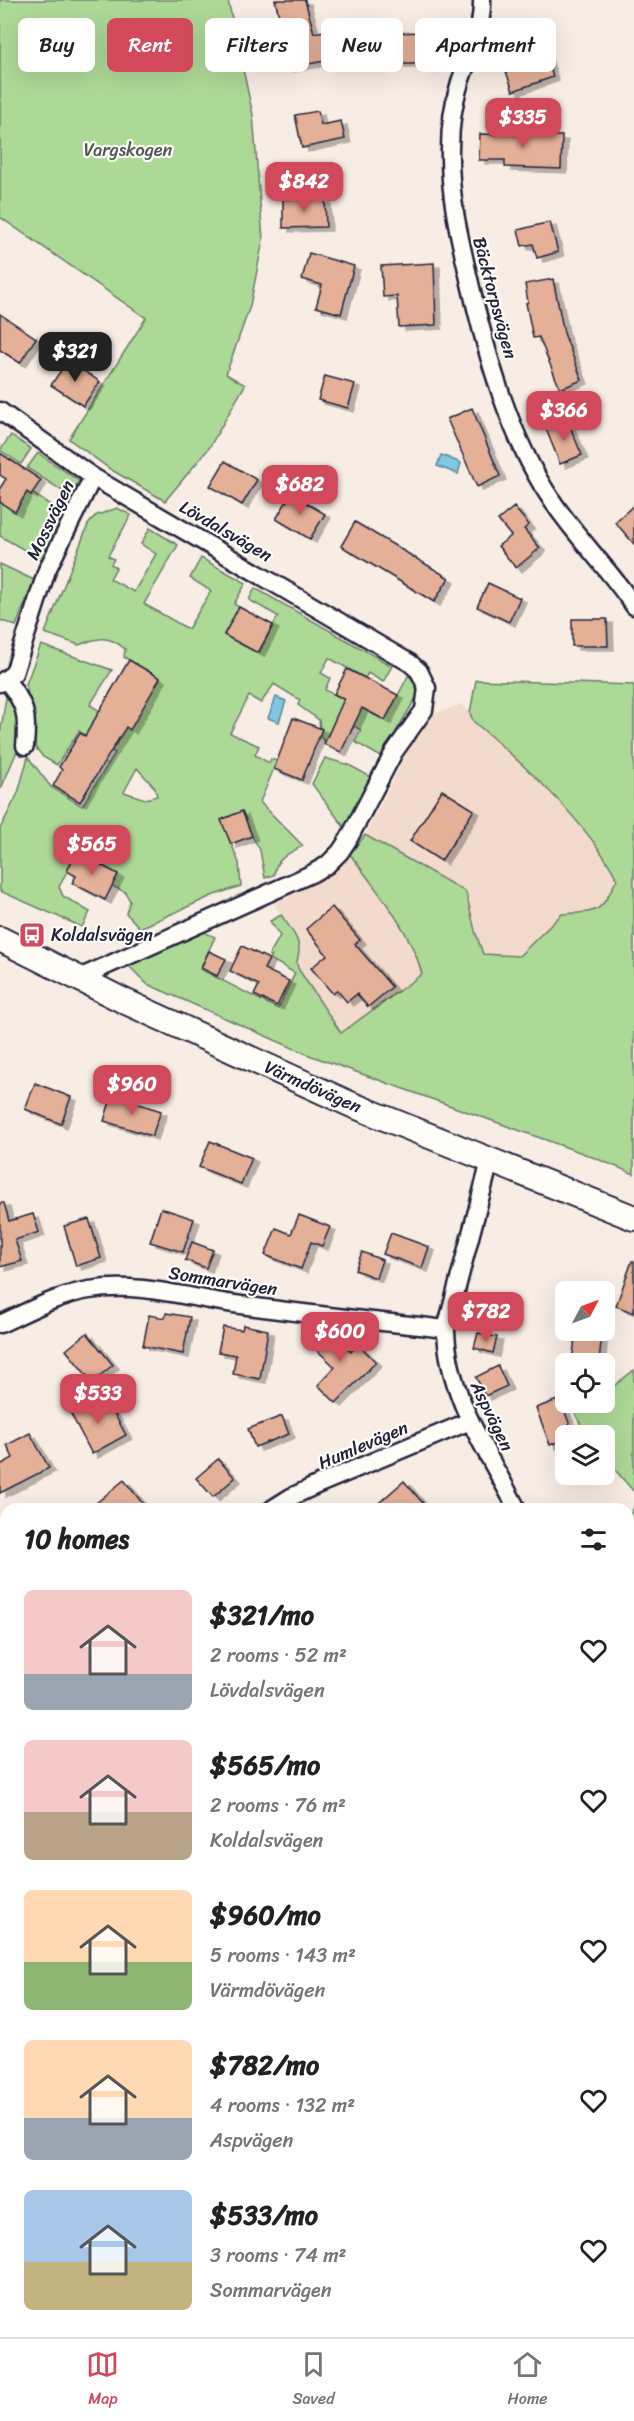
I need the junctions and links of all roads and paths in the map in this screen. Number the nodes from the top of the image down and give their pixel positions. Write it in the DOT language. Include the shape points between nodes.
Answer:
graph roads {
  1 [pos="482,0"];
  2 [pos="0,411"];
  3 [pos="93,477"];
  4 [pos="634,606"];
  5 [pos="3,681"];
  6 [pos="24,746"];
  7 [pos="1,943"];
  8 [pos="79,978"];
  9 [pos="490,1161"];
  10 [pos="634,1218"];
  11 [pos="0,1324"];
  12 [pos="446,1329"];
  13 [pos="470,1421"];
  14 [pos="282,1503"];
  15 [pos="514,1503"];
  1 -- 4 [label="street, Bäcktorpsvägen" via="480,23 455,99 450,142 456,224 486,349 528,460 554,504"];
  2 -- 3 [label="street, Lövdalsvägen"];
  3 -- 5 [label="street, Mossvägen" via="47,570 14,673"];
  3 -- 8 [label="street, Lövdalsvägen" via="410,663 427,688 424,710 394,752 348,840 327,864 281,889"];
  5 -- 6 [label="street, Mossvägen" via="24,706"];
  7 -- 8 [label="main road, Värmdövägen"];
  8 -- 9 [label="main road, Värmdövägen" via="350,1104"];
  9 -- 10 [label="main road, Värmdövägen"];
  9 -- 12 [label="street, Aspvägen"];
  11 -- 12 [label="street, Sommarvägen" via="88,1290 132,1288"];
  12 -- 13 [label="street, Aspvägen" via="452,1375"];
  13 -- 14 [label="street, Humlevägen"];
  13 -- 15 [label="street, Aspvägen"];
}
